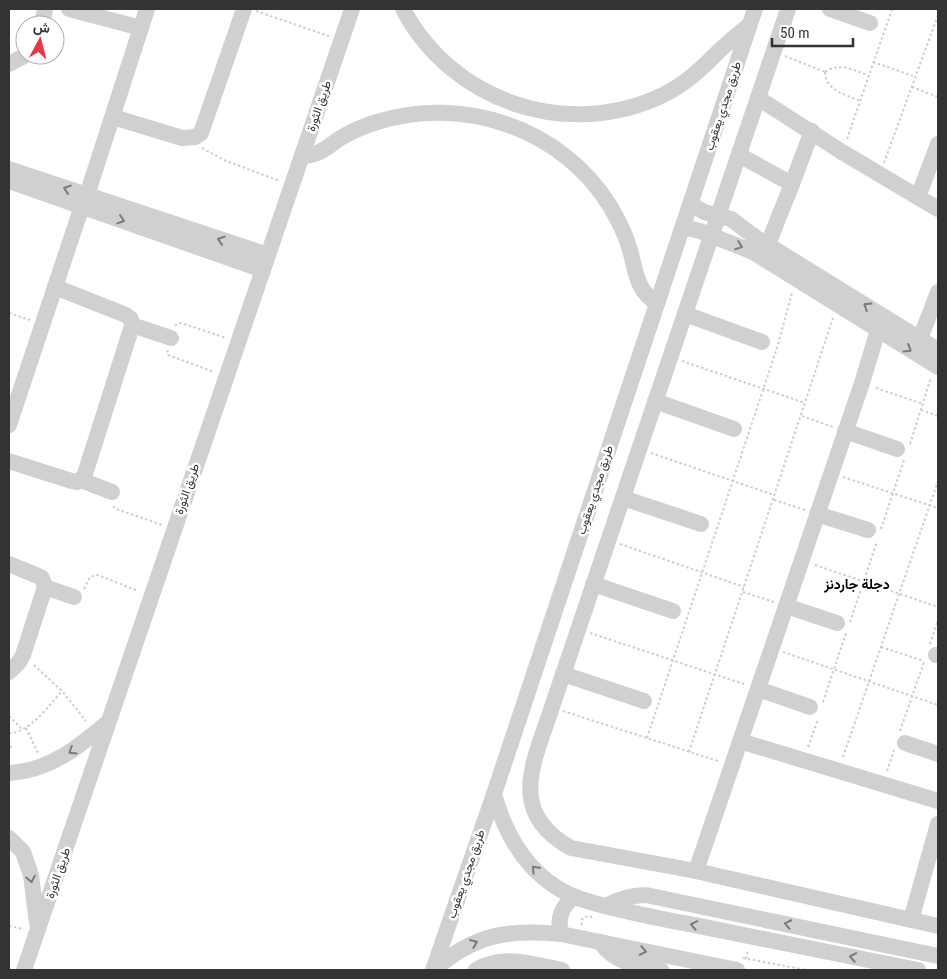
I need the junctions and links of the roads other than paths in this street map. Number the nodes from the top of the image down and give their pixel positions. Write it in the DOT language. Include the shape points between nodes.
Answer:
graph roads {
  1 [pos="69,9"];
  2 [pos="148,9"];
  3 [pos="244,9"];
  4 [pos="352,9"];
  5 [pos="403,9"];
  6 [pos="754,9"];
  7 [pos="788,9"];
  8 [pos="830,9"];
  9 [pos="870,23"];
  10 [pos="749,24"];
  11 [pos="141,28"];
  12 [pos="758,98"];
  13 [pos="113,116"];
  14 [pos="812,131"];
  15 [pos="938,144"];
  16 [pos="739,155"];
  17 [pos="302,156"];
  18 [pos="9,169"];
  19 [pos="9,181"];
  20 [pos="792,184"];
  21 [pos="918,197"];
  22 [pos="84,201"];
  23 [pos="691,204"];
  24 [pos="938,209"];
  25 [pos="719,215"];
  26 [pos="683,227"];
  27 [pos="711,236"];
  28 [pos="768,244"];
  29 [pos="265,262"];
  30 [pos="55,287"];
  31 [pos="938,292"];
  32 [pos="657,303"];
  33 [pos="685,314"];
  34 [pos="132,325"];
  35 [pos="878,330"];
  36 [pos="171,338"];
  37 [pos="920,339"];
  38 [pos="762,342"];
  39 [pos="937,363"];
  40 [pos="655,401"];
  41 [pos="9,426"];
  42 [pos="734,429"];
  43 [pos="845,431"];
  44 [pos="904,451"];
  45 [pos="9,461"];
  46 [pos="81,480"];
  47 [pos="112,492"];
  48 [pos="622,498"];
  49 [pos="817,514"];
  50 [pos="701,524"];
  51 [pos="868,530"];
  52 [pos="9,564"];
  53 [pos="593,584"];
  54 [pos="45,587"];
  55 [pos="74,597"];
  56 [pos="786,606"];
  57 [pos="673,611"];
  58 [pos="836,623"];
  59 [pos="9,672"];
  60 [pos="563,674"];
  61 [pos="758,689"];
  62 [pos="644,701"];
  63 [pos="817,709"];
  64 [pos="110,720"];
  65 [pos="740,741"];
  66 [pos="900,741"];
  67 [pos="938,754"];
  68 [pos="9,773"];
  69 [pos="494,794"];
  70 [pos="938,801"];
  71 [pos="938,824"];
  72 [pos="9,838"];
  73 [pos="696,871"];
  74 [pos="574,897"];
  75 [pos="601,912"];
  76 [pos="911,920"];
  77 [pos="938,926"];
  78 [pos="38,932"];
  79 [pos="561,934"];
  80 [pos="600,942"];
  81 [pos="938,956"];
  82 [pos="741,962"];
  83 [pos="24,970"];
  84 [pos="433,970"];
  85 [pos="476,970"];
  86 [pos="562,970"];
  87 [pos="661,970"];
  88 [pos="918,970"];
  1 -- 11 [label="street"];
  2 -- 11 [label="street"];
  3 -- 13 [label="street" via="201,133 188,139"];
  4 -- 17 [label="street, طريق الثورة"];
  5 -- 10 [label="street" via="429,48 471,84 521,107 575,115 629,108 664,95 695,76"];
  6 -- 10 [label="street, طريق مجدي يعقوب"];
  7 -- 12 [label="street"];
  8 -- 9 [label="street"];
  10 -- 23 [label="street, طريق مجدي يعقوب"];
  11 -- 13 [label="street"];
  12 -- 14 [label="street"];
  12 -- 16 [label="street"];
  13 -- 22 [label="street"];
  14 -- 20 [label="street"];
  14 -- 21 [label="street"];
  15 -- 21 [label="street"];
  16 -- 20 [label="street"];
  16 -- 25 [label="street"];
  17 -- 29 [label="street, طريق الثورة"];
  17 -- 32 [label="street" via="320,153 376,122 416,114 457,113 517,128 569,159 598,189 628,242 640,287"];
  22 -- 18 [label="street, one-way"];
  19 -- 22 [label="street"];
  20 -- 28 [label="street"];
  21 -- 24 [label="street"];
  22 -- 29 [label="street"];
  22 -- 30 [label="street"];
  23 -- 25 [label="street" via="704,212"];
  23 -- 26 [label="street, طريق مجدي يعقوب"];
  25 -- 27 [label="street"];
  25 -- 28 [label="street" via="732,219"];
  26 -- 27 [label="street"];
  26 -- 32 [label="street, طريق مجدي يعقوب"];
  27 -- 33 [label="street"];
  27 -- 35 [label="street, one-way" via="745,248"];
  37 -- 28 [label="street, one-way"];
  29 -- 64 [label="street, طريق الثورة"];
  30 -- 34 [label="street" via="126,316"];
  30 -- 41 [label="street"];
  31 -- 37 [label="street"];
  32 -- 69 [label="street, طريق مجدي يعقوب"];
  33 -- 38 [label="street"];
  33 -- 40 [label="street"];
  34 -- 36 [label="street"];
  34 -- 46 [label="street"];
  35 -- 39 [label="street, one-way"];
  35 -- 43 [label="street"];
  37 -- 39 [label="street"];
  40 -- 42 [label="street"];
  40 -- 48 [label="street"];
  43 -- 44 [label="street"];
  43 -- 49 [label="street"];
  45 -- 46 [label="street" via="72,481"];
  46 -- 47 [label="street"];
  48 -- 50 [label="street"];
  48 -- 53 [label="street"];
  49 -- 51 [label="street"];
  49 -- 56 [label="street"];
  52 -- 54 [label="street" via="42,578"];
  53 -- 57 [label="street"];
  53 -- 60 [label="street"];
  54 -- 55 [label="street"];
  54 -- 59 [label="street" via="22,655"];
  56 -- 58 [label="street"];
  56 -- 61 [label="street"];
  60 -- 62 [label="street"];
  60 -- 73 [label="street" via="530,780 532,805 544,828 571,848"];
  61 -- 63 [label="street"];
  61 -- 65 [label="street"];
  64 -- 68 [label="street, one-way" via="62,757"];
  64 -- 78 [label="street, طريق الثورة"];
  65 -- 70 [label="street"];
  65 -- 73 [label="street"];
  66 -- 67 [label="street"];
  74 -- 69 [label="street, one-way" via="552,885 522,854 500,817"];
  69 -- 84 [label="street, طريق مجدي يعقوب"];
  71 -- 76 [label="street"];
  72 -- 78 [label="street, one-way" via="22,852 31,875"];
  73 -- 76 [label="street"];
  74 -- 75 [label="street"];
  74 -- 79 [label="street" via="561,914"];
  81 -- 75 [label="street, one-way" via="646,895 624,898"];
  88 -- 75 [label="street, one-way" via="634,913"];
  76 -- 77 [label="street"];
  78 -- 83 [label="street, طريق الثورة"];
  79 -- 80 [label="street"];
  84 -- 79 [label="street, one-way" via="450,956 488,937 514,932"];
  80 -- 82 [label="street, one-way"];
  80 -- 87 [label="street" via="616,958"];
  85 -- 86 [label="street" via="510,961"];
}
